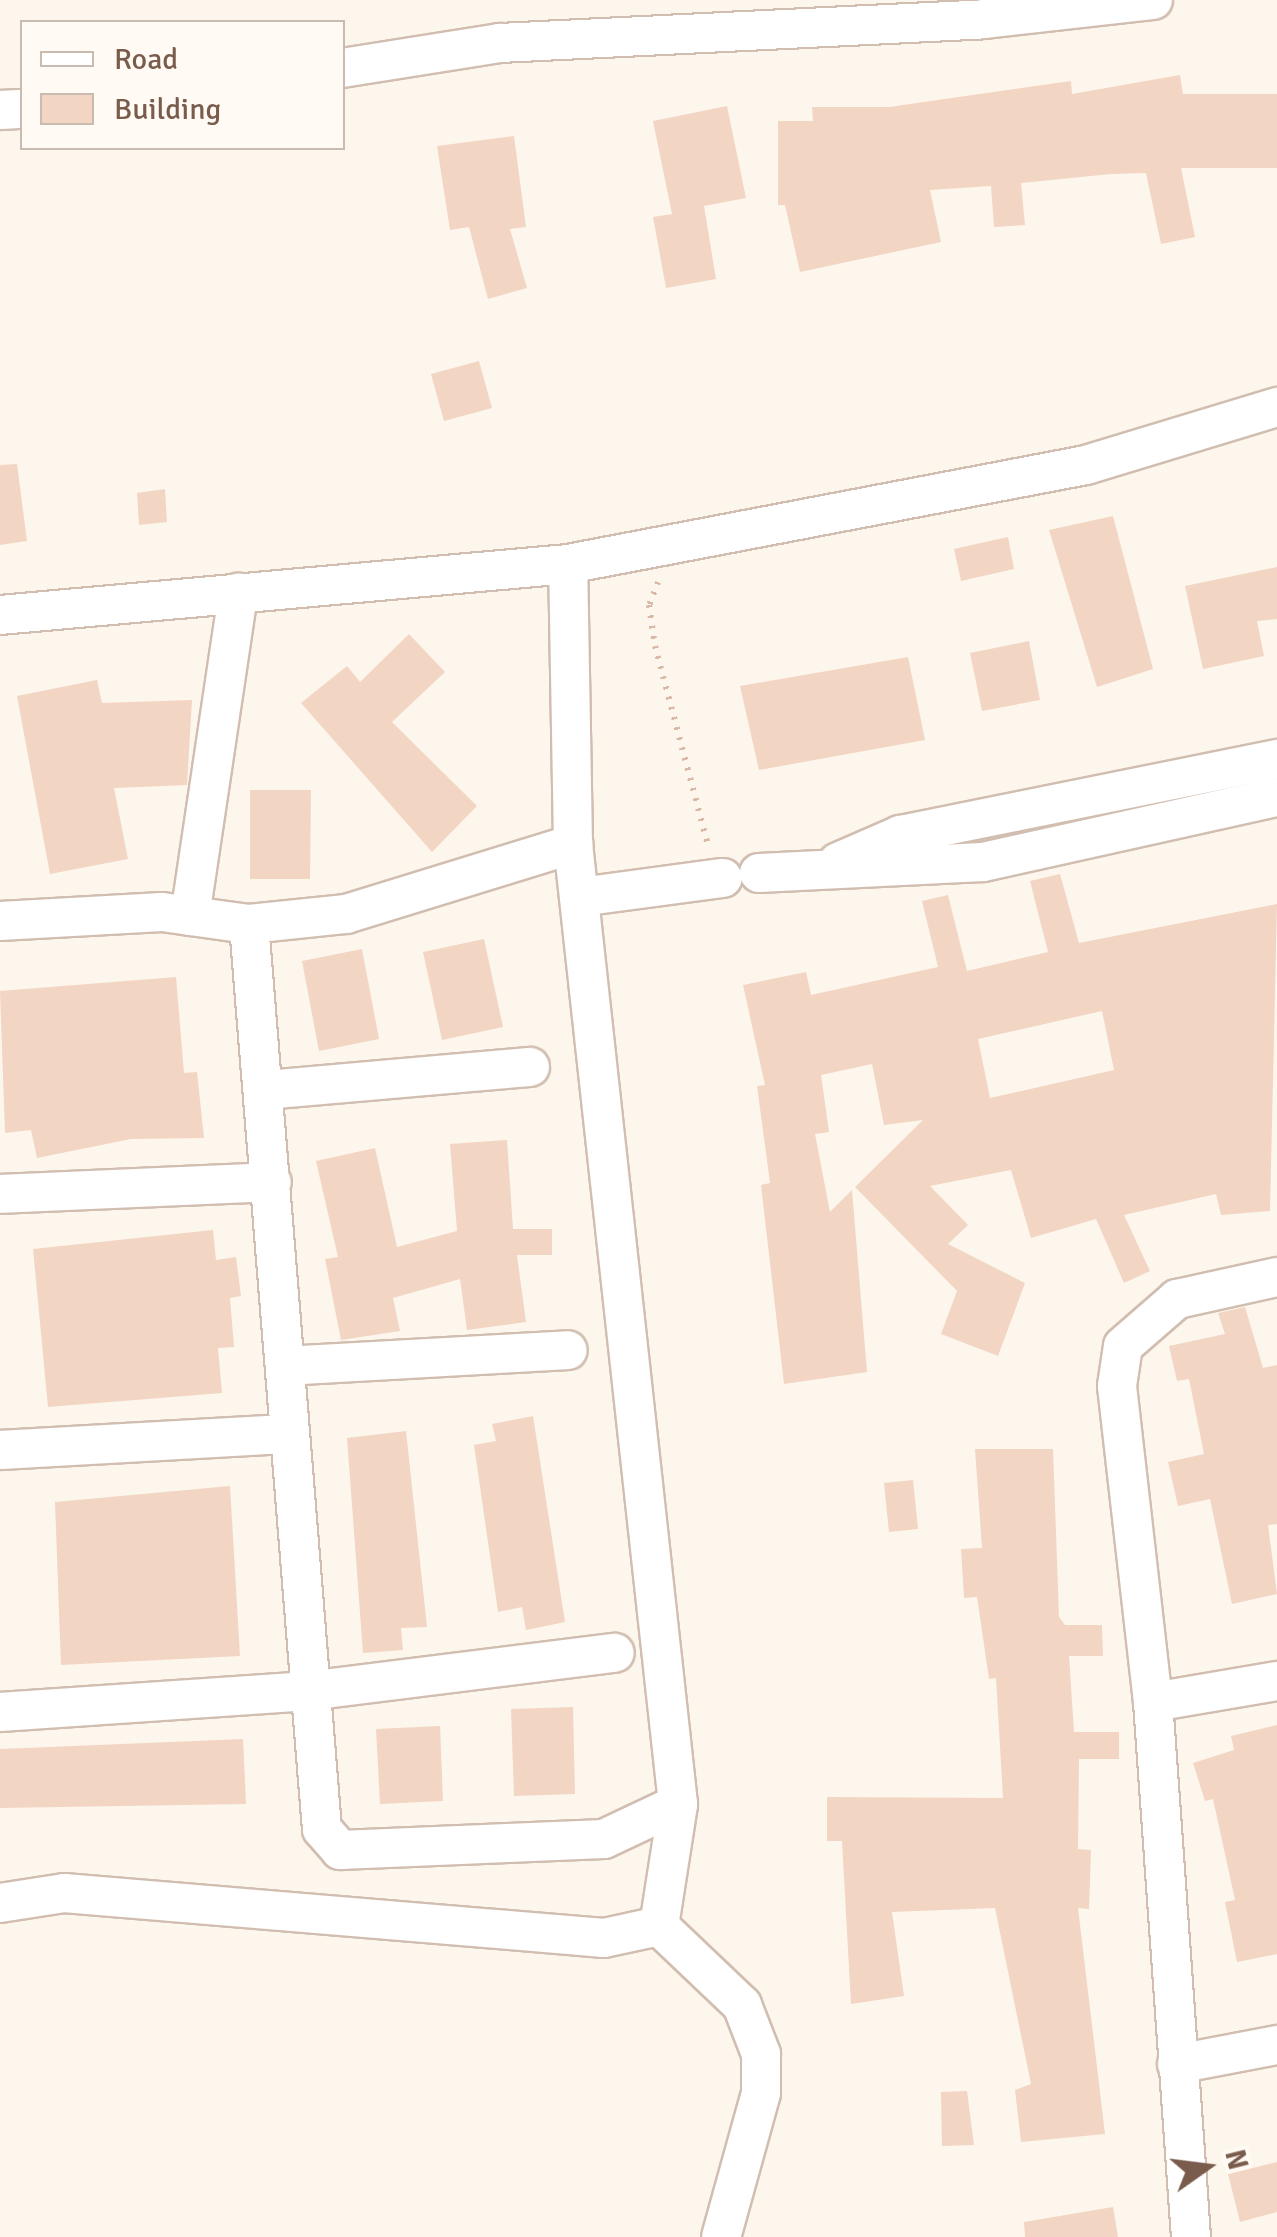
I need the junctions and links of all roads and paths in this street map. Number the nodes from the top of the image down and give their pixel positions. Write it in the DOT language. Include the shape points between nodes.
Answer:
graph roads {
  1 [pos="1153,0"];
  2 [pos="345,68"];
  3 [pos="1277,407"];
  4 [pos="664,542"];
  5 [pos="568,564"];
  6 [pos="238,593"];
  7 [pos="0,615"];
  8 [pos="1277,759"];
  9 [pos="1277,797"];
  10 [pos="573,844"];
  11 [pos="836,863"];
  12 [pos="741,876"];
  13 [pos="580,897"];
  14 [pos="190,916"];
  15 [pos="0,921"];
  16 [pos="249,924"];
  17 [pos="530,1067"];
  18 [pos="266,1090"];
  19 [pos="272,1182"];
  20 [pos="0,1194"];
  21 [pos="1277,1277"];
  22 [pos="568,1350"];
  23 [pos="284,1366"];
  24 [pos="289,1434"];
  25 [pos="0,1450"];
  26 [pos="614,1654"];
  27 [pos="1277,1681"];
  28 [pos="308,1692"];
  29 [pos="1152,1702"];
  30 [pos="0,1712"];
  31 [pos="678,1804"];
  32 [pos="0,1902"];
  33 [pos="659,1926"];
  34 [pos="1277,2044"];
  35 [pos="1177,2064"];
  36 [pos="721,2237"];
  37 [pos="1191,2237"];
  1 -- 2 [label="street" via="984,19 500,42"];
  3 -- 4 [label="street" via="1086,464"];
  4 -- 5 [label="street"];
  4 -- 12 [label="path" via="649,605 656,646 695,815"];
  5 -- 6 [label="street"];
  5 -- 10 [label="street"];
  6 -- 7 [label="street"];
  6 -- 14 [label="street"];
  8 -- 11 [label="street" via="900,834"];
  9 -- 11 [label="street" via="984,862 903,871"];
  10 -- 13 [label="street"];
  10 -- 16 [label="street" via="432,893"];
  11 -- 12 [label="street"];
  12 -- 13 [label="street"];
  13 -- 31 [label="street"];
  14 -- 15 [label="street"];
  14 -- 16 [label="street"];
  16 -- 18 [label="street"];
  17 -- 18 [label="street"];
  18 -- 19 [label="street"];
  19 -- 20 [label="street"];
  19 -- 23 [label="street"];
  21 -- 29 [label="street" via="1177,1299 1123,1346 1130,1534"];
  22 -- 23 [label="street"];
  23 -- 24 [label="street"];
  24 -- 25 [label="street"];
  24 -- 28 [label="street"];
  26 -- 28 [label="street"];
  27 -- 29 [label="street"];
  28 -- 30 [label="street"];
  28 -- 31 [label="street" via="322,1829 340,1850 604,1839"];
  29 -- 35 [label="street"];
  31 -- 33 [label="street"];
  32 -- 33 [label="street" via="64,1893 604,1938"];
  33 -- 36 [label="street" via="742,2005 761,2054 762,2093"];
  34 -- 35 [label="street"];
  35 -- 37 [label="street"];
}
